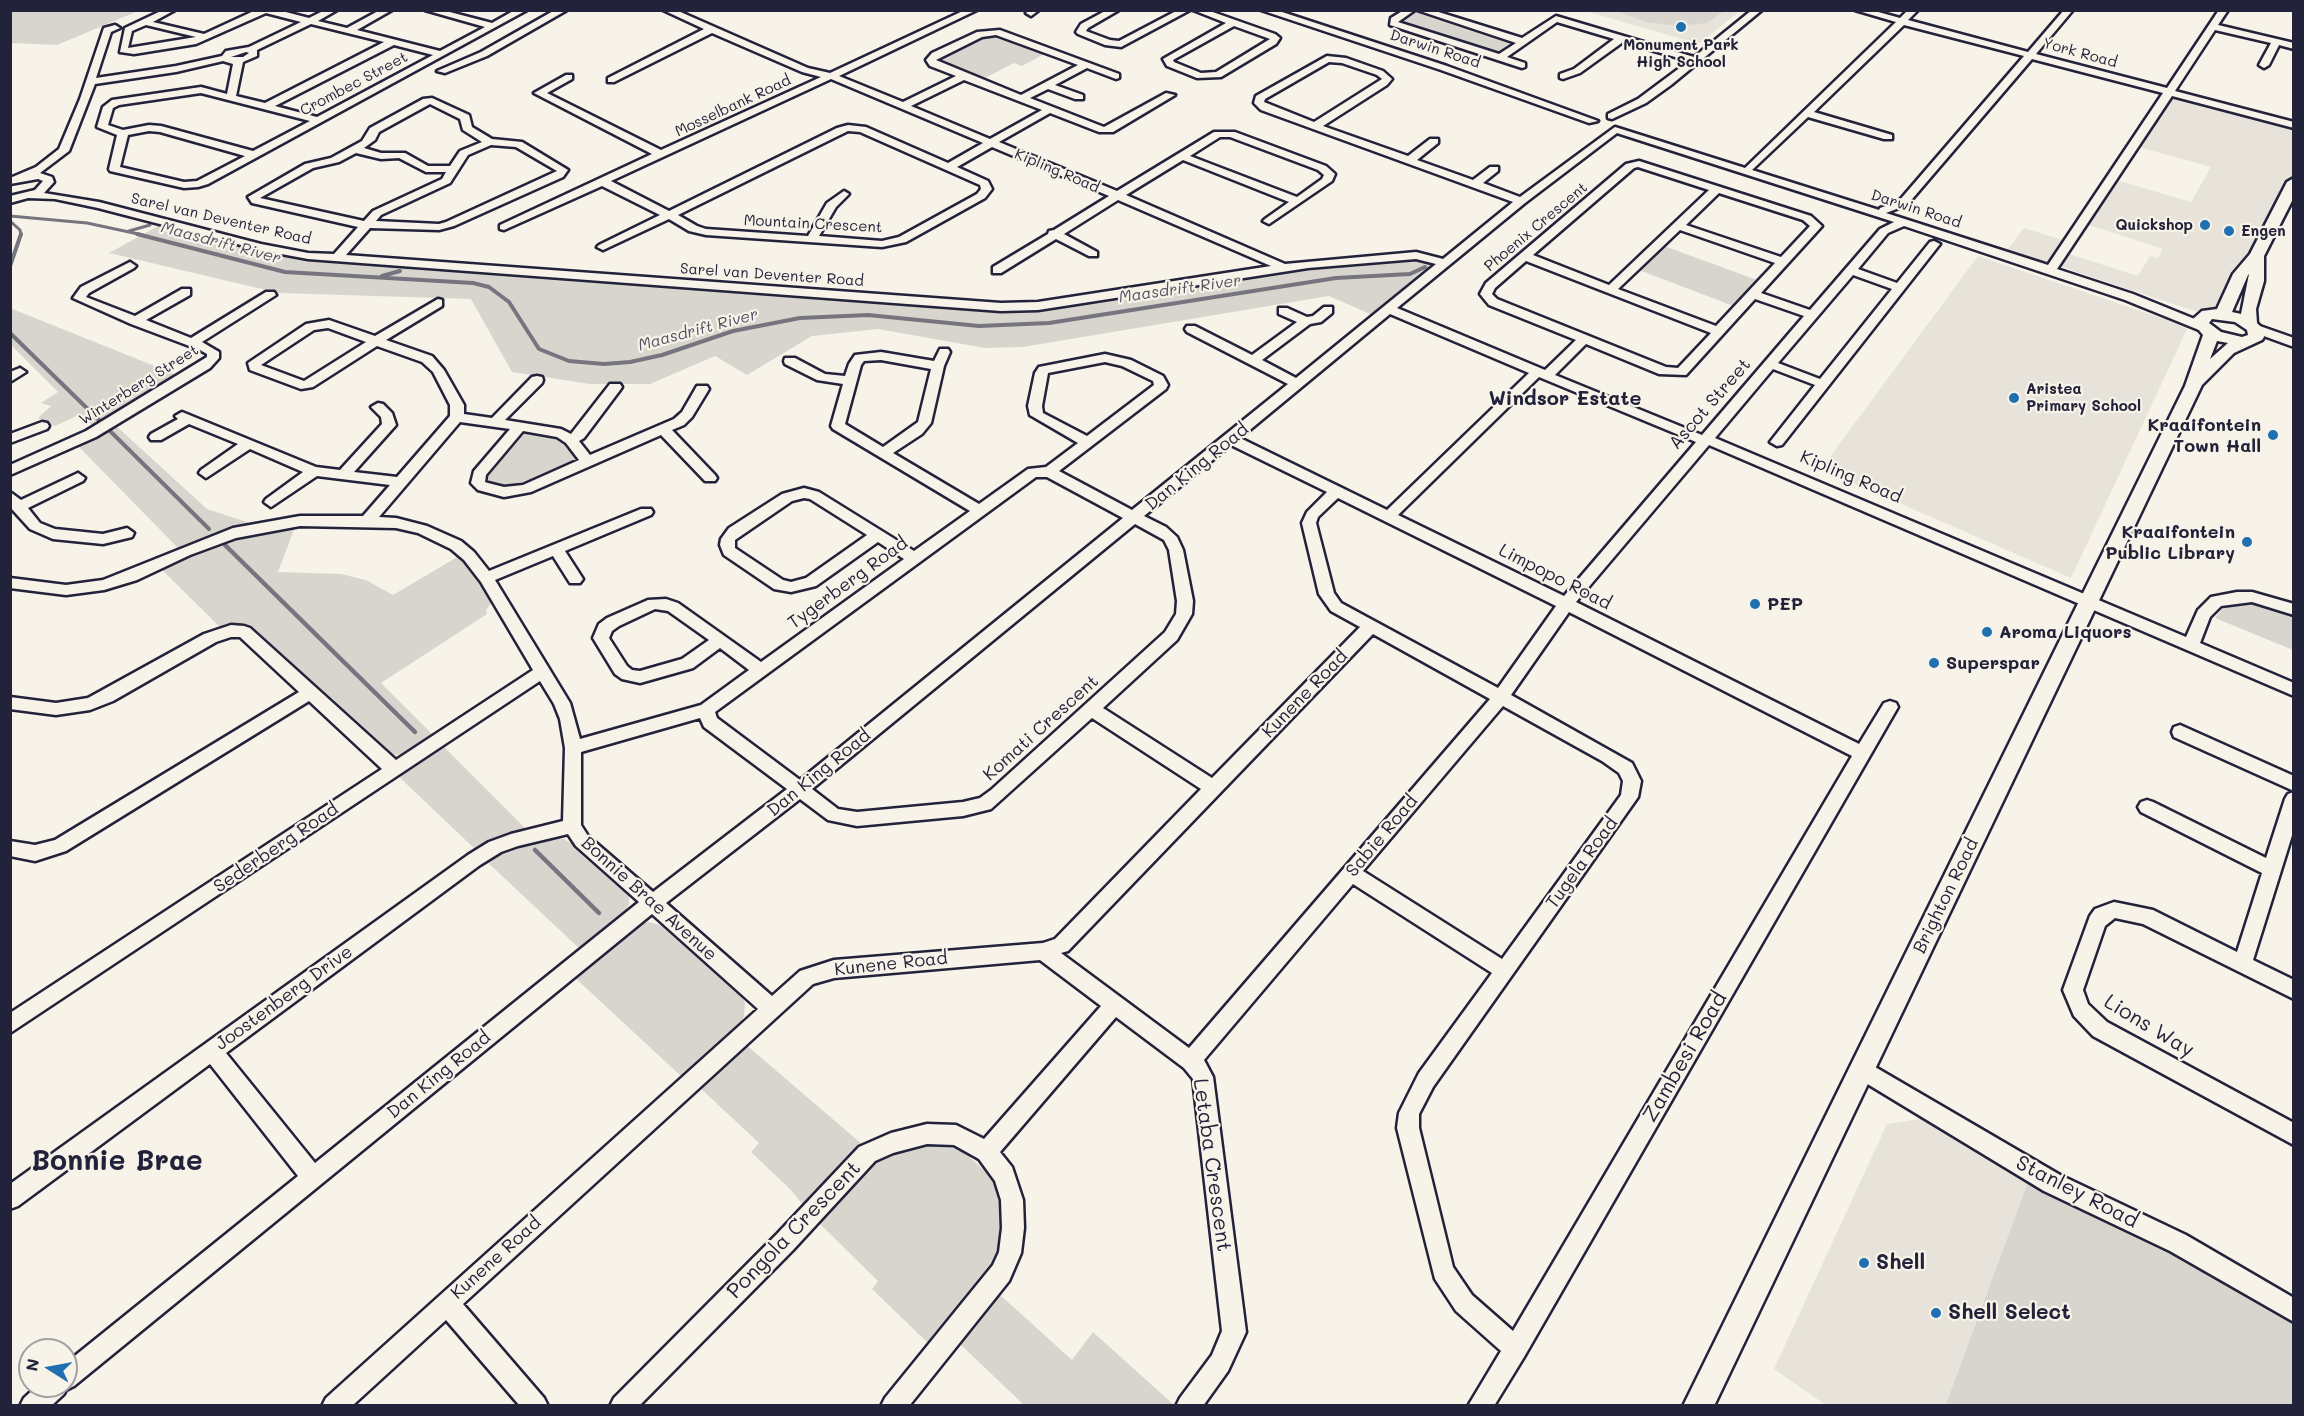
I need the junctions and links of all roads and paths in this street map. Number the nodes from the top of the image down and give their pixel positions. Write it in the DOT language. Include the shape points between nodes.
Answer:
graph roads {
  1 [pos="171,10"];
  2 [pos="333,10"];
  3 [pos="388,10"];
  4 [pos="429,10"];
  5 [pos="523,10"];
  6 [pos="563,10"];
  7 [pos="667,10"];
  8 [pos="973,10"];
  9 [pos="1115,10"];
  10 [pos="1186,10"];
  11 [pos="1197,10"];
  12 [pos="1265,10"];
  13 [pos="1282,10"];
  14 [pos="1411,10"];
  15 [pos="1421,10"];
  16 [pos="1758,10"];
  17 [pos="1859,10"];
  18 [pos="1914,10"];
  19 [pos="2069,10"];
  20 [pos="2224,10"];
  21 [pos="272,11"];
  22 [pos="310,21"];
  23 [pos="144,22"];
  24 [pos="1902,22"];
  25 [pos="1233,23"];
  26 [pos="494,26"];
  27 [pos="2214,27"];
  28 [pos="712,29"];
  29 [pos="348,31"];
  30 [pos="206,37"];
  31 [pos="1622,38"];
  32 [pos="392,42"];
  33 [pos="1524,42"];
  34 [pos="2276,42"];
  35 [pos="2294,46"];
  36 [pos="250,50"];
  37 [pos="442,54"];
  38 [pos="2031,56"];
  39 [pos="225,58"];
  40 [pos="1500,58"];
  41 [pos="239,60"];
  42 [pos="1695,60"];
  43 [pos="2264,64"];
  44 [pos="1086,65"];
  45 [pos="1522,65"];
  46 [pos="442,71"];
  47 [pos="832,76"];
  48 [pos="964,76"];
  49 [pos="1116,76"];
  50 [pos="1563,76"];
  51 [pos="569,77"];
  52 [pos="95,78"];
  53 [pos="611,80"];
  54 [pos="1047,85"];
  55 [pos="2170,92"];
  56 [pos="1170,95"];
  57 [pos="231,97"];
  58 [pos="1078,97"];
  59 [pos="1022,98"];
  60 [pos="1642,101"];
  61 [pos="267,106"];
  62 [pos="903,106"];
  63 [pos="1050,110"];
  64 [pos="1807,113"];
  65 [pos="318,120"];
  66 [pos="1601,120"];
  67 [pos="2294,125"];
  68 [pos="1316,126"];
  69 [pos="1620,126"];
  70 [pos="123,133"];
  71 [pos="1888,137"];
  72 [pos="1434,141"];
  73 [pos="490,142"];
  74 [pos="991,143"];
  75 [pos="355,149"];
  76 [pos="254,155"];
  77 [pos="662,155"];
  78 [pos="1182,156"];
  79 [pos="1410,160"];
  80 [pos="1569,164"];
  81 [pos="1750,166"];
  82 [pos="947,168"];
  83 [pos="454,169"];
  84 [pos="1494,170"];
  85 [pos="15,180"];
  86 [pos="49,180"];
  87 [pos="604,182"];
  88 [pos="2294,182"];
  89 [pos="1475,184"];
  90 [pos="1718,188"];
  91 [pos="844,194"];
  92 [pos="27,197"];
  93 [pos="1117,197"];
  94 [pos="10,200"];
  95 [pos="1297,201"];
  96 [pos="1521,201"];
  97 [pos="1903,203"];
  98 [pos="10,205"];
  99 [pos="99,205"];
  100 [pos="1885,213"];
  101 [pos="669,215"];
  102 [pos="1905,219"];
  103 [pos="1269,221"];
  104 [pos="367,224"];
  105 [pos="1679,226"];
  106 [pos="504,227"];
  107 [pos="1884,231"];
  108 [pos="1053,233"];
  109 [pos="812,239"];
  110 [pos="1934,244"];
  111 [pos="603,247"];
  112 [pos="1092,254"];
  113 [pos="2257,256"];
  114 [pos="1526,257"];
  115 [pos="337,258"];
  116 [pos="1784,262"];
  117 [pos="1445,263"];
  118 [pos="129,266"];
  119 [pos="1282,267"];
  120 [pos="2052,268"];
  121 [pos="997,270"];
  122 [pos="1850,270"];
  123 [pos="1899,288"];
  124 [pos="1611,289"];
  125 [pos="186,292"];
  126 [pos="270,295"];
  127 [pos="1755,295"];
  128 [pos="438,303"];
  129 [pos="1389,309"];
  130 [pos="1328,310"];
  131 [pos="1283,311"];
  132 [pos="1812,315"];
  133 [pos="135,321"];
  134 [pos="1306,321"];
  135 [pos="2211,322"];
  136 [pos="1191,329"];
  137 [pos="1720,332"];
  138 [pos="2250,334"];
  139 [pos="1584,339"];
  140 [pos="376,341"];
  141 [pos="191,343"];
  142 [pos="2294,343"];
  143 [pos="2294,350"];
  144 [pos="944,352"];
  145 [pos="790,361"];
  146 [pos="1253,361"];
  147 [pos="1770,364"];
  148 [pos="938,366"];
  149 [pos="1542,374"];
  150 [pos="537,380"];
  151 [pos="851,381"];
  152 [pos="1298,384"];
  153 [pos="1823,384"];
  154 [pos="615,387"];
  155 [pos="2193,387"];
  156 [pos="702,388"];
  157 [pos="378,407"];
  158 [pos="457,417"];
  159 [pos="496,422"];
  160 [pos="42,426"];
  161 [pos="519,427"];
  162 [pos="663,429"];
  163 [pos="156,437"];
  164 [pos="10,439"];
  165 [pos="1231,439"];
  166 [pos="571,440"];
  167 [pos="1705,440"];
  168 [pos="1088,442"];
  169 [pos="1777,442"];
  170 [pos="248,444"];
  171 [pos="882,454"];
  172 [pos="588,461"];
  173 [pos="10,471"];
  174 [pos="314,471"];
  175 [pos="1049,471"];
  176 [pos="206,473"];
  177 [pos="343,475"];
  178 [pos="78,478"];
  179 [pos="710,478"];
  180 [pos="401,482"];
  181 [pos="1337,491"];
  182 [pos="15,502"];
  183 [pos="271,502"];
  184 [pos="979,510"];
  185 [pos="646,512"];
  186 [pos="1389,516"];
  187 [pos="1135,517"];
  188 [pos="368,521"];
  189 [pos="127,533"];
  190 [pos="877,535"];
  191 [pos="557,549"];
  192 [pos="914,558"];
  193 [pos="486,578"];
  194 [pos="575,579"];
  195 [pos="10,583"];
  196 [pos="2088,601"];
  197 [pos="1566,604"];
  198 [pos="2294,610"];
  199 [pos="1370,627"];
  200 [pos="720,640"];
  201 [pos="2191,646"];
  202 [pos="761,670"];
  203 [pos="543,672"];
  204 [pos="2294,690"];
  205 [pos="311,692"];
  206 [pos="1499,699"];
  207 [pos="10,703"];
  208 [pos="1890,708"];
  209 [pos="1092,709"];
  210 [pos="706,710"];
  211 [pos="2180,732"];
  212 [pos="573,748"];
  213 [pos="1861,753"];
  214 [pos="394,769"];
  215 [pos="2294,784"];
  216 [pos="1213,788"];
  217 [pos="800,790"];
  218 [pos="2294,799"];
  219 [pos="2147,807"];
  220 [pos="572,826"];
  221 [pos="10,848"];
  222 [pos="2271,868"];
  223 [pos="1351,873"];
  224 [pos="652,903"];
  225 [pos="1043,951"];
  226 [pos="2242,965"];
  227 [pos="1505,971"];
  228 [pos="2294,990"];
  229 [pos="1115,1004"];
  230 [pos="771,1008"];
  231 [pos="10,1024"];
  232 [pos="211,1050"];
  233 [pos="1191,1061"];
  234 [pos="1863,1070"];
  235 [pos="2294,1135"];
  236 [pos="987,1152"];
  237 [pos="313,1177"];
  238 [pos="10,1198"];
  239 [pos="447,1303"];
  240 [pos="2294,1311"];
  241 [pos="1516,1349"];
  242 [pos="78,1368"];
  243 [pos="334,1406"];
  244 [pos="536,1406"];
  245 [pos="622,1406"];
  246 [pos="893,1406"];
  247 [pos="1188,1406"];
  248 [pos="1480,1406"];
  249 [pos="1698,1406"];
  1 -- 23 [label="street"];
  2 -- 22 [label="street"];
  3 -- 29 [label="street"];
  4 -- 26 [label="street"];
  5 -- 26 [label="street, Crombec Street"];
  6 -- 46 [label="street" via="473,60"];
  7 -- 28 [label="street, Kipling Road"];
  8 -- 47 [label="street, Mosselbank Road"];
  9 -- 10 [label="street" via="1084,26 1081,32 1121,44"];
  11 -- 25 [label="street"];
  12 -- 66 [label="street, Darwin Road"];
  13 -- 66 [label="street, Darwin Road" via="1466,69"];
  14 -- 40 [label="street" via="1393,23"];
  15 -- 33 [label="street"];
  16 -- 42 [label="street, Dan King Road"];
  17 -- 24 [label="street, York Road"];
  18 -- 24 [label="street"];
  19 -- 38 [label="street"];
  20 -- 27 [label="street"];
  21 -- 22 [label="street"];
  21 -- 30 [label="street"];
  22 -- 29 [label="street"];
  22 -- 36 [label="street"];
  23 -- 30 [label="street"];
  23 -- 30 [label="street" via="127,31 123,50 189,43"];
  24 -- 38 [label="street, York Road"];
  24 -- 64 [label="street"];
  25 -- 25 [label="street" via="1170,57 1168,63 1211,77 1274,42 1275,38"];
  26 -- 37 [label="street, Crombec Street"];
  27 -- 34 [label="street"];
  27 -- 55 [label="street"];
  28 -- 47 [label="street, Kipling Road" via="805,70"];
  28 -- 53 [label="street"];
  29 -- 32 [label="street"];
  31 -- 33 [label="street" via="1556,20"];
  31 -- 42 [label="street"];
  31 -- 50 [label="street" via="1577,71"];
  32 -- 37 [label="street"];
  32 -- 61 [label="street"];
  33 -- 40 [label="street"];
  34 -- 35 [label="street"];
  34 -- 43 [label="street"];
  36 -- 39 [label="street" via="233,51"];
  36 -- 41 [label="street" via="254,54"];
  37 -- 65 [label="street, Crombec Street"];
  38 -- 55 [label="street, York Road"];
  38 -- 97 [label="street"];
  39 -- 41 [label="street"];
  39 -- 52 [label="street" via="176,69"];
  40 -- 45 [label="street"];
  41 -- 57 [label="street"];
  42 -- 60 [label="street, Dan King Road"];
  44 -- 48 [label="street" via="1002,33 989,32 931,60"];
  44 -- 49 [label="street"];
  44 -- 54 [label="street"];
  47 -- 62 [label="street, Kipling Road"];
  47 -- 77 [label="street, Mosselbank Road"];
  48 -- 59 [label="street"];
  48 -- 62 [label="street"];
  51 -- 77 [label="street" via="539,93"];
  52 -- 85 [label="street" via="64,151 40,169"];
  52 -- 86 [label="street" via="78,143 53,168"];
  54 -- 58 [label="street"];
  54 -- 59 [label="street"];
  55 -- 67 [label="street, York Road"];
  55 -- 120 [label="street"];
  56 -- 63 [label="street" via="1109,130"];
  57 -- 61 [label="street"];
  57 -- 70 [label="street" via="201,90 119,101 108,107 102,127"];
  59 -- 63 [label="street"];
  60 -- 66 [label="street, Dan King Road"];
  60 -- 69 [label="street, Dan King Road"];
  61 -- 65 [label="street"];
  62 -- 74 [label="street, Kipling Road"];
  63 -- 74 [label="street"];
  64 -- 71 [label="street"];
  64 -- 81 [label="street"];
  65 -- 76 [label="street, Crombec Street"];
  66 -- 69 [label="street"];
  66 -- 69 [label="street"];
  66 -- 80 [label="street, Dan King Road"];
  68 -- 68 [label="street" via="1265,108 1259,103 1260,98 1327,59 1343,60 1386,77 1384,83"];
  68 -- 79 [label="street"];
  69 -- 80 [label="street, Dan King Road"];
  69 -- 81 [label="street, Darwin Road"];
  69 -- 100 [label="street, Darwin Road"];
  70 -- 76 [label="street" via="161,129"];
  70 -- 76 [label="street, Crombec Street" via="114,169 184,185 198,184"];
  72 -- 79 [label="street"];
  73 -- 75 [label="street" via="467,128 465,117 428,101 374,130 370,140"];
  73 -- 83 [label="street" via="464,153"];
  73 -- 104 [label="street" via="518,144 563,171 446,225"];
  74 -- 82 [label="street"];
  74 -- 93 [label="street, Kipling Road"];
  75 -- 83 [label="street" via="381,156 401,155 426,169"];
  75 -- 104 [label="street" via="335,160 309,166 254,199"];
  77 -- 87 [label="street, Mosselbank Road"];
  78 -- 93 [label="street"];
  78 -- 95 [label="street"];
  78 -- 95 [label="street" via="1214,135 1227,134 1328,172 1328,181"];
  79 -- 89 [label="street"];
  80 -- 96 [label="street, Dan King Road"];
  81 -- 100 [label="street, Darwin Road"];
  82 -- 101 [label="street, Mountain Crescent" via="862,129 848,128"];
  82 -- 109 [label="street, Mountain Crescent" via="984,183 987,189 902,240 882,244"];
  83 -- 104 [label="street" via="446,181 382,210"];
  84 -- 89 [label="street"];
  85 -- 86 [label="street" via="38,176"];
  86 -- 92 [label="street" via="44,189"];
  86 -- 99 [label="street, Sarel van Deventer Road" via="63,192"];
  87 -- 101 [label="street, Mountain Crescent"];
  87 -- 106 [label="street, Mosselbank Road"];
  88 -- 113 [label="main road, Brighton Road"];
  89 -- 96 [label="street"];
  90 -- 105 [label="street"];
  90 -- 114 [label="street, Phoenix Crescent" via="1648,165 1632,165"];
  90 -- 116 [label="street, Phoenix Crescent" via="1815,224 1815,230"];
  91 -- 109 [label="street" via="831,205"];
  92 -- 94 [label="street, Sarel van Deventer Road"];
  92 -- 98 [label="street"];
  92 -- 99 [label="street, Sarel van Deventer Road" via="55,196"];
  93 -- 108 [label="street"];
  93 -- 119 [label="street, Kipling Road"];
  95 -- 103 [label="street"];
  96 -- 117 [label="street, Dan King Road"];
  97 -- 100 [label="street"];
  97 -- 102 [label="street"];
  99 -- 115 [label="street, Sarel van Deventer Road" via="277,251"];
  100 -- 102 [label="street, Darwin Road"];
  100 -- 107 [label="street"];
  101 -- 109 [label="street, Mountain Crescent" via="706,232"];
  101 -- 111 [label="street"];
  102 -- 107 [label="street, Ascot Street"];
  102 -- 120 [label="street, Darwin Road"];
  104 -- 115 [label="street"];
  105 -- 116 [label="street"];
  105 -- 124 [label="street"];
  107 -- 122 [label="street, Ascot Street"];
  108 -- 112 [label="street"];
  108 -- 121 [label="street"];
  110 -- 123 [label="street"];
  113 -- 135 [label="main road, Brighton Road"];
  113 -- 138 [label="main road, Brighton Road" via="2256,281 2248,309"];
  114 -- 124 [label="street"];
  114 -- 139 [label="street, Phoenix Crescent" via="1490,286 1487,297"];
  115 -- 119 [label="street, Sarel van Deventer Road" via="1011,307"];
  116 -- 127 [label="street, Phoenix Crescent"];
  117 -- 119 [label="street, Sarel van Deventer Road" via="1416,255"];
  117 -- 129 [label="street, Dan King Road"];
  118 -- 133 [label="street, Winterberg Street" via="85,290 79,298"];
  120 -- 135 [label="street, Darwin Road" via="2159,309"];
  122 -- 123 [label="street"];
  122 -- 132 [label="street, Ascot Street"];
  123 -- 153 [label="street"];
  124 -- 137 [label="street"];
  125 -- 133 [label="street"];
  126 -- 141 [label="street"];
  127 -- 132 [label="street"];
  127 -- 137 [label="street, Phoenix Crescent"];
  128 -- 140 [label="street"];
  129 -- 149 [label="street, Kipling Road"];
  129 -- 152 [label="street, Dan King Road"];
  130 -- 134 [label="street" via="1317,319"];
  131 -- 134 [label="street"];
  132 -- 147 [label="street, Ascot Street"];
  133 -- 141 [label="street, Winterberg Street"];
  134 -- 146 [label="street"];
  135 -- 138 [label="main road"];
  135 -- 138 [label="main road" via="2227,340"];
  135 -- 155 [label="main road, Brighton Road"];
  136 -- 146 [label="street"];
  137 -- 139 [label="street, Phoenix Crescent" via="1686,369 1677,373"];
  138 -- 142 [label="street"];
  138 -- 143 [label="street"];
  138 -- 155 [label="main road, Brighton Road" via="2228,350"];
  139 -- 149 [label="street"];
  140 -- 140 [label="street" via="329,324 319,325 310,327 254,365 305,385"];
  140 -- 158 [label="street" via="432,362 457,405"];
  141 -- 173 [label="street, Winterberg Street" via="211,351 211,360 91,434"];
  144 -- 148 [label="street"];
  145 -- 151 [label="street" via="822,377"];
  146 -- 152 [label="street"];
  147 -- 153 [label="street"];
  147 -- 167 [label="street, Ascot Street"];
  148 -- 151 [label="street" via="866,356 855,364"];
  148 -- 171 [label="street" via="924,423"];
  149 -- 167 [label="street, Kipling Road"];
  149 -- 186 [label="street"];
  150 -- 159 [label="street"];
  151 -- 171 [label="street" via="838,426"];
  152 -- 165 [label="street, Dan King Road"];
  153 -- 169 [label="street"];
  154 -- 166 [label="street"];
  155 -- 196 [label="main road, Brighton Road"];
  156 -- 162 [label="street" via="684,417"];
  157 -- 177 [label="street" via="389,425"];
  158 -- 159 [label="street"];
  158 -- 180 [label="street"];
  159 -- 161 [label="street"];
  160 -- 164 [label="street"];
  161 -- 166 [label="street" via="553,431"];
  161 -- 172 [label="street" via="479,474 478,483 483,487 504,492 525,489"];
  162 -- 172 [label="street"];
  162 -- 179 [label="street"];
  163 -- 170 [label="street" via="185,417"];
  165 -- 181 [label="street, Limpopo Road"];
  165 -- 187 [label="street, Dan King Road"];
  166 -- 172 [label="street"];
  167 -- 196 [label="street, Kipling Road" via="1742,452"];
  167 -- 197 [label="street, Ascot Street"];
  168 -- 168 [label="street, Tygerberg Road" via="1037,415 1035,406 1044,370 1112,359 1158,380 1161,385 1157,392"];
  168 -- 175 [label="street, Tygerberg Road"];
  170 -- 174 [label="street"];
  170 -- 176 [label="street"];
  171 -- 184 [label="street"];
  174 -- 177 [label="street"];
  174 -- 183 [label="street"];
  175 -- 184 [label="street, Tygerberg Road" via="1029,474"];
  175 -- 187 [label="street"];
  177 -- 180 [label="street"];
  178 -- 182 [label="street"];
  180 -- 188 [label="street"];
  181 -- 186 [label="street, Limpopo Road"];
  181 -- 199 [label="street, Tugela Road" via="1310,521 1322,575 1332,603"];
  182 -- 189 [label="street" via="35,526 52,534 103,540"];
  184 -- 192 [label="street, Tygerberg Road"];
  185 -- 191 [label="street"];
  186 -- 197 [label="street, Limpopo Road"];
  187 -- 209 [label="street, Komati Crescent" via="1173,541 1184,614 1171,636"];
  187 -- 217 [label="street, Dan King Road"];
  188 -- 193 [label="street, Bonnie Brae Avenue" via="396,523 439,536 469,555"];
  188 -- 195 [label="street, Bonnie Brae Avenue" via="300,521 233,533 132,576 90,587 54,590"];
  190 -- 190 [label="street" via="814,495 799,493 734,532 727,545 779,585 798,587 812,582"];
  190 -- 192 [label="street"];
  191 -- 193 [label="street"];
  191 -- 194 [label="street"];
  192 -- 202 [label="street, Tygerberg Road"];
  193 -- 203 [label="street, Bonnie Brae Avenue"];
  196 -- 201 [label="street, Kipling Road"];
  196 -- 234 [label="main road, Brighton Road"];
  197 -- 206 [label="street, Sabie Road"];
  197 -- 213 [label="street, Limpopo Road"];
  198 -- 201 [label="street" via="2252,597 2216,601 2203,614"];
  199 -- 206 [label="street, Tugela Road"];
  199 -- 216 [label="street, Kunene Road"];
  200 -- 200 [label="street" via="662,603 613,622 601,638 621,670 640,677 687,664"];
  200 -- 202 [label="street"];
  201 -- 204 [label="street, Kipling Road"];
  202 -- 210 [label="street, Tygerberg Road"];
  203 -- 212 [label="street, Bonnie Brae Avenue" via="562,702"];
  203 -- 214 [label="street, Sederberg Road"];
  205 -- 207 [label="street" via="249,634 231,631 210,638 90,704 56,709"];
  205 -- 214 [label="street"];
  205 -- 221 [label="street" via="60,846 35,853"];
  206 -- 223 [label="street, Sabie Road"];
  206 -- 227 [label="street, Tugela Road" via="1618,762 1632,781 1629,797"];
  208 -- 213 [label="street, Zambesi Road"];
  209 -- 216 [label="street"];
  209 -- 217 [label="street, Komati Crescent" via="985,804 848,818 828,812"];
  210 -- 212 [label="street, Tygerberg Road"];
  210 -- 217 [label="street, Komati Crescent" via="710,722"];
  211 -- 215 [label="street"];
  212 -- 220 [label="street, Bonnie Brae Avenue"];
  213 -- 241 [label="street, Zambesi Road"];
  214 -- 231 [label="street, Sederberg Road"];
  216 -- 225 [label="street, Kunene Road" via="1061,945"];
  217 -- 224 [label="street, Dan King Road"];
  218 -- 222 [label="street"];
  219 -- 222 [label="street"];
  220 -- 224 [label="street, Bonnie Brae Avenue" via="582,841"];
  220 -- 232 [label="street, Joostenberg Drive" via="516,839 485,853"];
  222 -- 226 [label="street"];
  223 -- 227 [label="street"];
  223 -- 233 [label="street, Sabie Road"];
  224 -- 230 [label="street, Bonnie Brae Avenue"];
  224 -- 237 [label="street, Dan King Road"];
  225 -- 229 [label="street, Letaba Crescent"];
  225 -- 230 [label="street, Kunene Road" via="824,970 798,983"];
  226 -- 228 [label="street, Lions Way"];
  226 -- 235 [label="street, Lions Way" via="2146,916 2114,909 2102,915 2075,980 2074,995 2081,1010 2100,1029"];
  227 -- 241 [label="street, Tugela Road" via="1426,1080 1409,1113 1408,1128 1443,1271 1464,1303"];
  229 -- 233 [label="street, Letaba Crescent"];
  229 -- 236 [label="street"];
  230 -- 239 [label="street, Kunene Road"];
  232 -- 237 [label="street"];
  232 -- 238 [label="street, Joostenberg Drive"];
  233 -- 247 [label="street, Letaba Crescent" via="1204,1085 1234,1323 1230,1346"];
  234 -- 240 [label="street, Stanley Road" via="2052,1183 2178,1243"];
  234 -- 249 [label="main road, Brighton Road"];
  236 -- 245 [label="street, Pongola Crescent" via="956,1135 927,1134 867,1154"];
  236 -- 246 [label="street, Pongola Crescent" via="1004,1174 1012,1200 1010,1253 1001,1273"];
  237 -- 242 [label="street, Dan King Road"];
  239 -- 243 [label="street, Kunene Road"];
  239 -- 244 [label="street"];
  241 -- 248 [label="street, Zambesi Road"];
}
